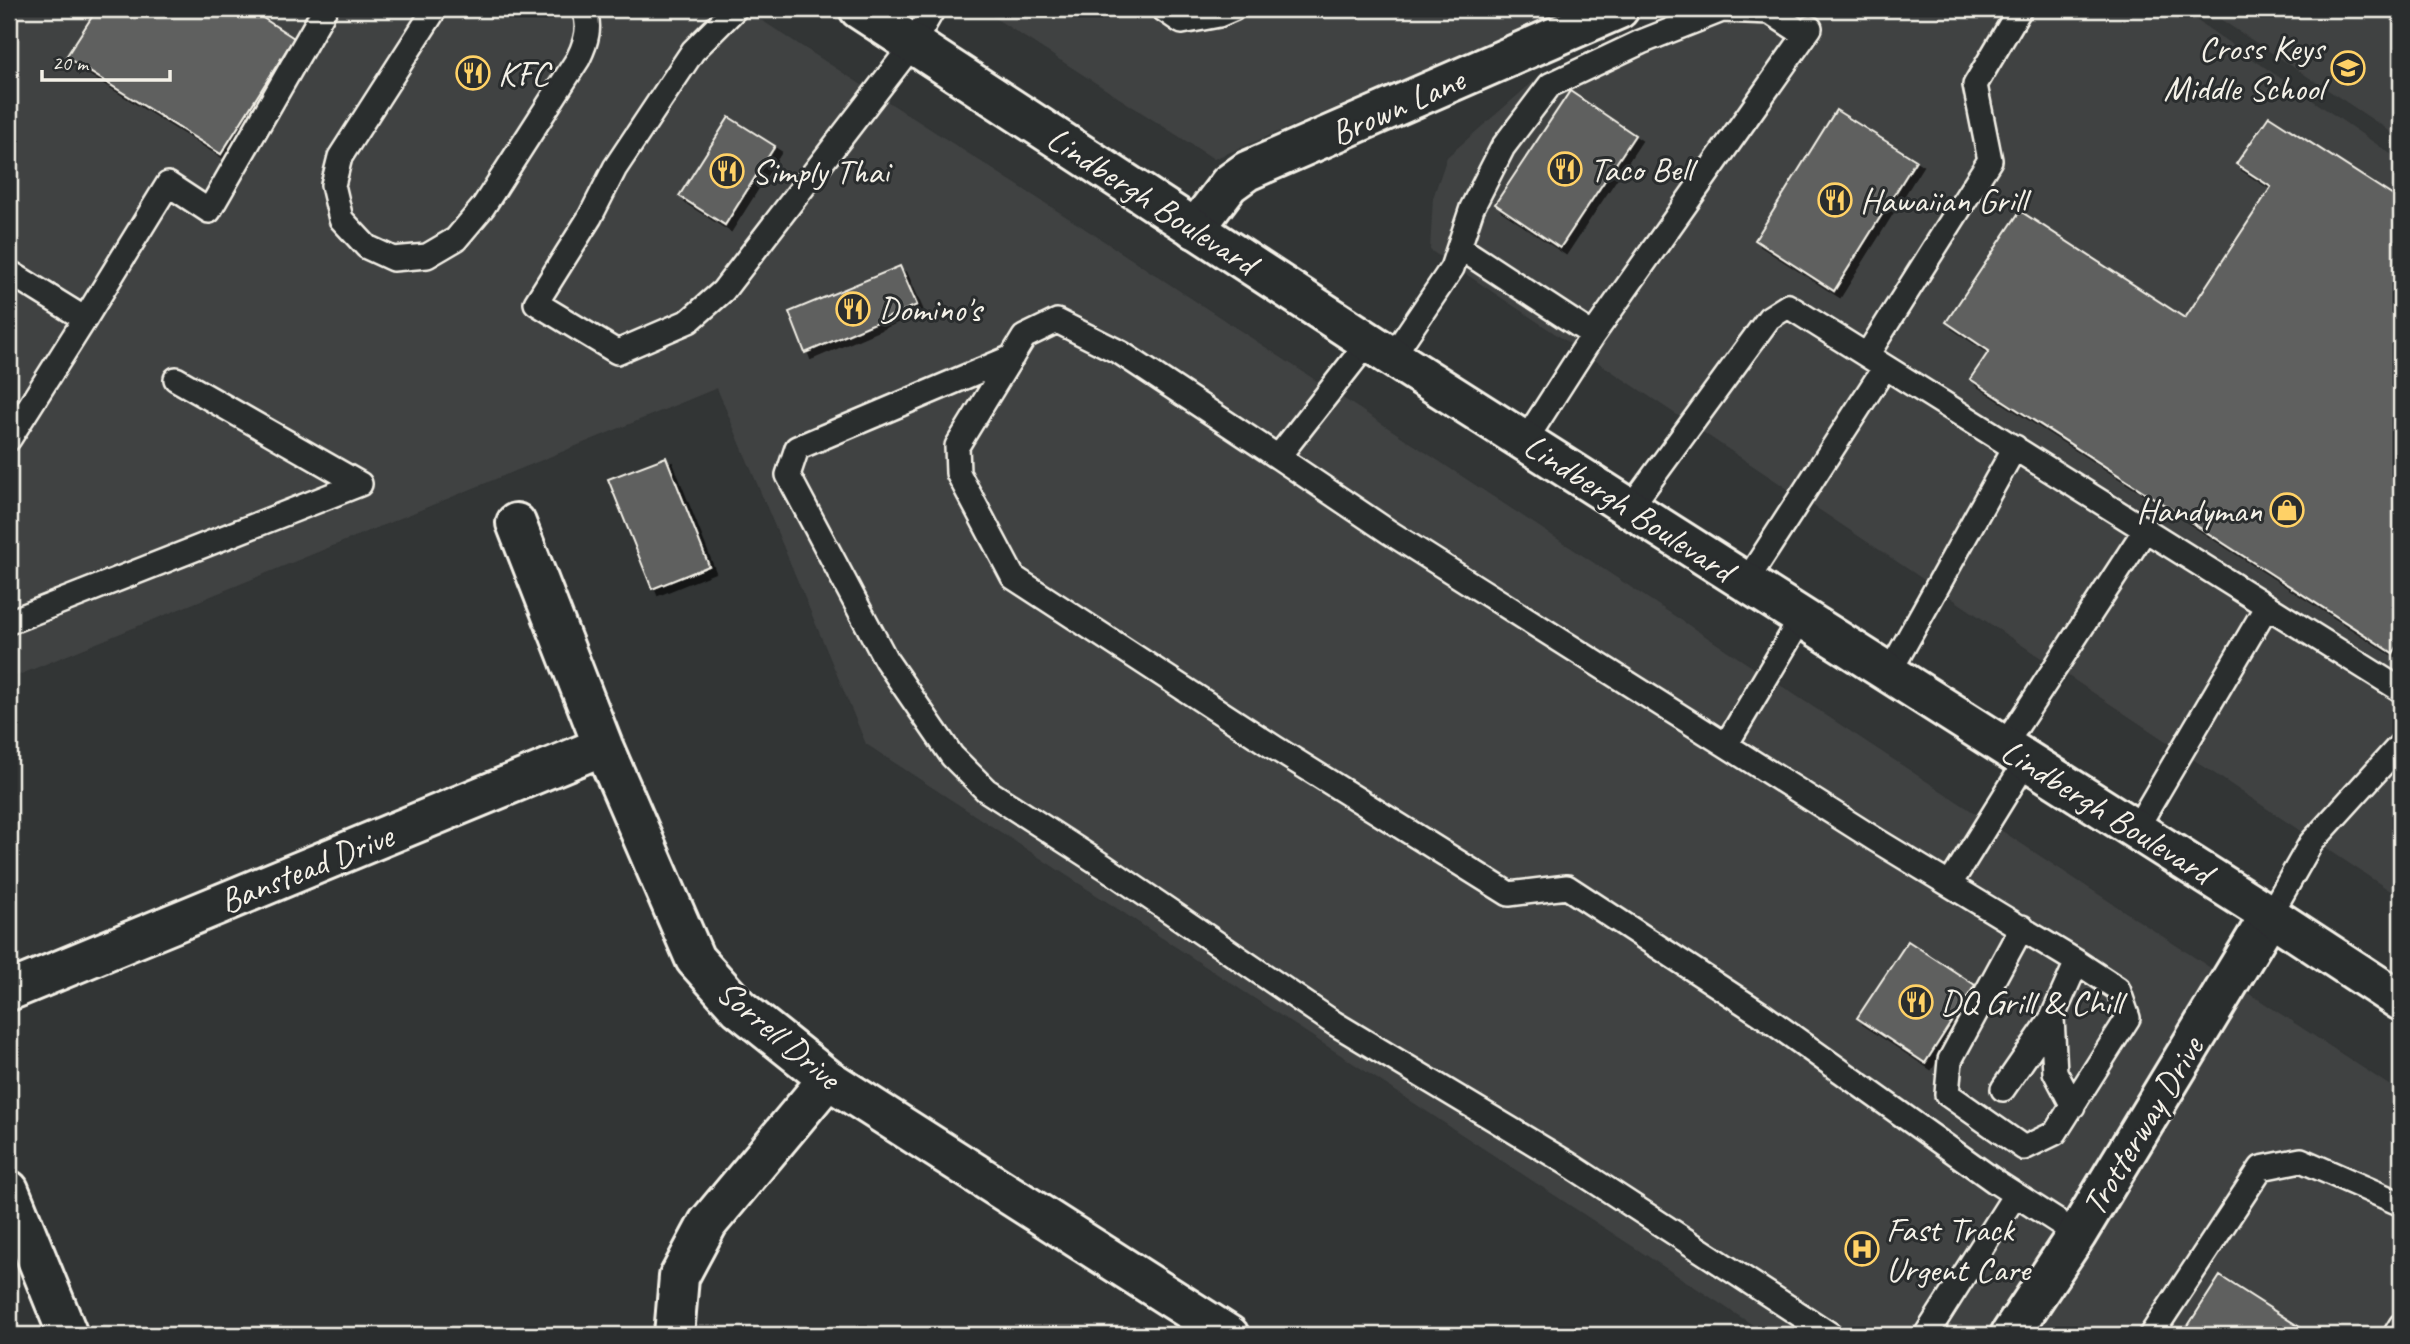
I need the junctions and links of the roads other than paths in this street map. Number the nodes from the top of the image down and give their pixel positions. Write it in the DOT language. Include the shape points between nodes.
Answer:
graph roads {
  1 [pos="325,9"];
  2 [pos="435,9"];
  3 [pos="583,9"];
  4 [pos="735,9"];
  5 [pos="859,9"];
  6 [pos="933,9"];
  7 [pos="1163,9"];
  8 [pos="1233,9"];
  9 [pos="1619,9"];
  10 [pos="2020,9"];
  11 [pos="913,44"];
  12 [pos="1195,229"];
  13 [pos="1459,247"];
  14 [pos="9,272"];
  15 [pos="85,319"];
  16 [pos="1593,335"];
  17 [pos="1380,349"];
  18 [pos="1012,357"];
  19 [pos="1876,361"];
  20 [pos="176,379"];
  21 [pos="11,432"];
  22 [pos="1525,441"];
  23 [pos="2015,447"];
  24 [pos="1278,457"];
  25 [pos="1630,508"];
  26 [pos="516,523"];
  27 [pos="2145,530"];
  28 [pos="1746,582"];
  29 [pos="2267,606"];
  30 [pos="1802,617"];
  31 [pos="9,622"];
  32 [pos="1889,673"];
  33 [pos="2401,690"];
  34 [pos="2401,744"];
  35 [pos="1726,745"];
  36 [pos="603,746"];
  37 [pos="2015,753"];
  38 [pos="2136,829"];
  39 [pos="1950,884"];
  40 [pos="2270,915"];
  41 [pos="2022,927"];
  42 [pos="2077,962"];
  43 [pos="9,990"];
  44 [pos="2398,993"];
  45 [pos="2052,1018"];
  46 [pos="828,1079"];
  47 [pos="2003,1088"];
  48 [pos="2073,1106"];
  49 [pos="9,1190"];
  50 [pos="2015,1195"];
  51 [pos="2401,1204"];
  52 [pos="2077,1234"];
  53 [pos="2401,1325"];
  54 [pos="68,1335"];
  55 [pos="674,1335"];
  56 [pos="1229,1335"];
  57 [pos="1831,1335"];
  58 [pos="1926,1335"];
  59 [pos="2010,1335"];
  60 [pos="2151,1335"];
  61 [pos="2395,1335"];
  1 -- 15 [label="lane" via="209,211 168,184"];
  2 -- 3 [label="lane" via="340,158 333,185 341,219 367,247 393,259 426,256 446,245 483,207 578,59 587,41"];
  4 -- 11 [label="lane" via="693,51 615,168 536,303 617,352 689,321 723,291"];
  5 -- 11 [label="street, Lindbergh Boulevard"];
  6 -- 11 [label="lane"];
  7 -- 8 [label="lane" via="1182,22"];
  9 -- 12 [label="street, Brown Lane" via="1247,172 1229,184"];
  10 -- 19 [label="lane" via="1975,85 1990,160"];
  11 -- 12 [label="street, Lindbergh Boulevard"];
  12 -- 17 [label="street, Lindbergh Boulevard"];
  13 -- 16 [label="lane"];
  13 -- 16 [label="lane" via="1472,208 1503,147 1550,85 1722,10 1770,12 1808,32"];
  13 -- 17 [label="lane" via="1452,268"];
  14 -- 15 [label="lane"];
  15 -- 21 [label="lane"];
  16 -- 22 [label="lane"];
  17 -- 22 [label="street, Lindbergh Boulevard"];
  17 -- 24 [label="lane"];
  18 -- 24 [label="lane" via="1024,337 1057,321 1121,353"];
  18 -- 50 [label="lane" via="957,446 958,473 1013,577 1509,894 1567,887 1767,1018"];
  18 -- 57 [label="lane" via="797,448 788,475 886,660 952,756 986,790 1334,1023 1567,1163"];
  19 -- 23 [label="lane"];
  19 -- 25 [label="lane" via="1788,306 1769,318"];
  19 -- 28 [label="lane"];
  20 -- 31 [label="lane" via="360,484"];
  22 -- 25 [label="street, Lindbergh Boulevard"];
  23 -- 27 [label="lane"];
  23 -- 32 [label="lane"];
  24 -- 35 [label="lane"];
  25 -- 28 [label="street, Lindbergh Boulevard"];
  26 -- 36 [label="street, Sorrell Drive"];
  27 -- 29 [label="lane"];
  27 -- 37 [label="lane"];
  28 -- 30 [label="street, Lindbergh Boulevard"];
  29 -- 33 [label="lane"];
  29 -- 38 [label="lane"];
  30 -- 32 [label="street, Lindbergh Boulevard"];
  30 -- 35 [label="lane"];
  32 -- 37 [label="street, Lindbergh Boulevard"];
  34 -- 40 [label="lane" via="2311,843"];
  35 -- 39 [label="lane"];
  36 -- 43 [label="street, Banstead Drive"];
  36 -- 46 [label="street, Sorrell Drive" via="695,959 739,1008"];
  37 -- 38 [label="street, Lindbergh Boulevard"];
  37 -- 39 [label="lane"];
  38 -- 40 [label="street, Lindbergh Boulevard"];
  39 -- 41 [label="lane"];
  40 -- 44 [label="street, Lindbergh Boulevard"];
  40 -- 52 [label="street, Trotterway Drive"];
  41 -- 42 [label="lane"];
  41 -- 48 [label="lane" via="1950,1060 1947,1094 2024,1148 2055,1133"];
  42 -- 45 [label="lane"];
  42 -- 48 [label="lane" via="2118,989 2127,1018"];
  45 -- 47 [label="lane"];
  45 -- 48 [label="lane" via="2055,1072"];
  46 -- 55 [label="street" via="708,1223 680,1277"];
  46 -- 56 [label="street, Sorrell Drive"];
  49 -- 54 [label="street"];
  50 -- 52 [label="lane"];
  50 -- 58 [label="lane"];
  51 -- 60 [label="lane" via="2301,1160 2261,1168"];
  52 -- 59 [label="street, Trotterway Drive"];
  53 -- 61 [label="lane"];
}
